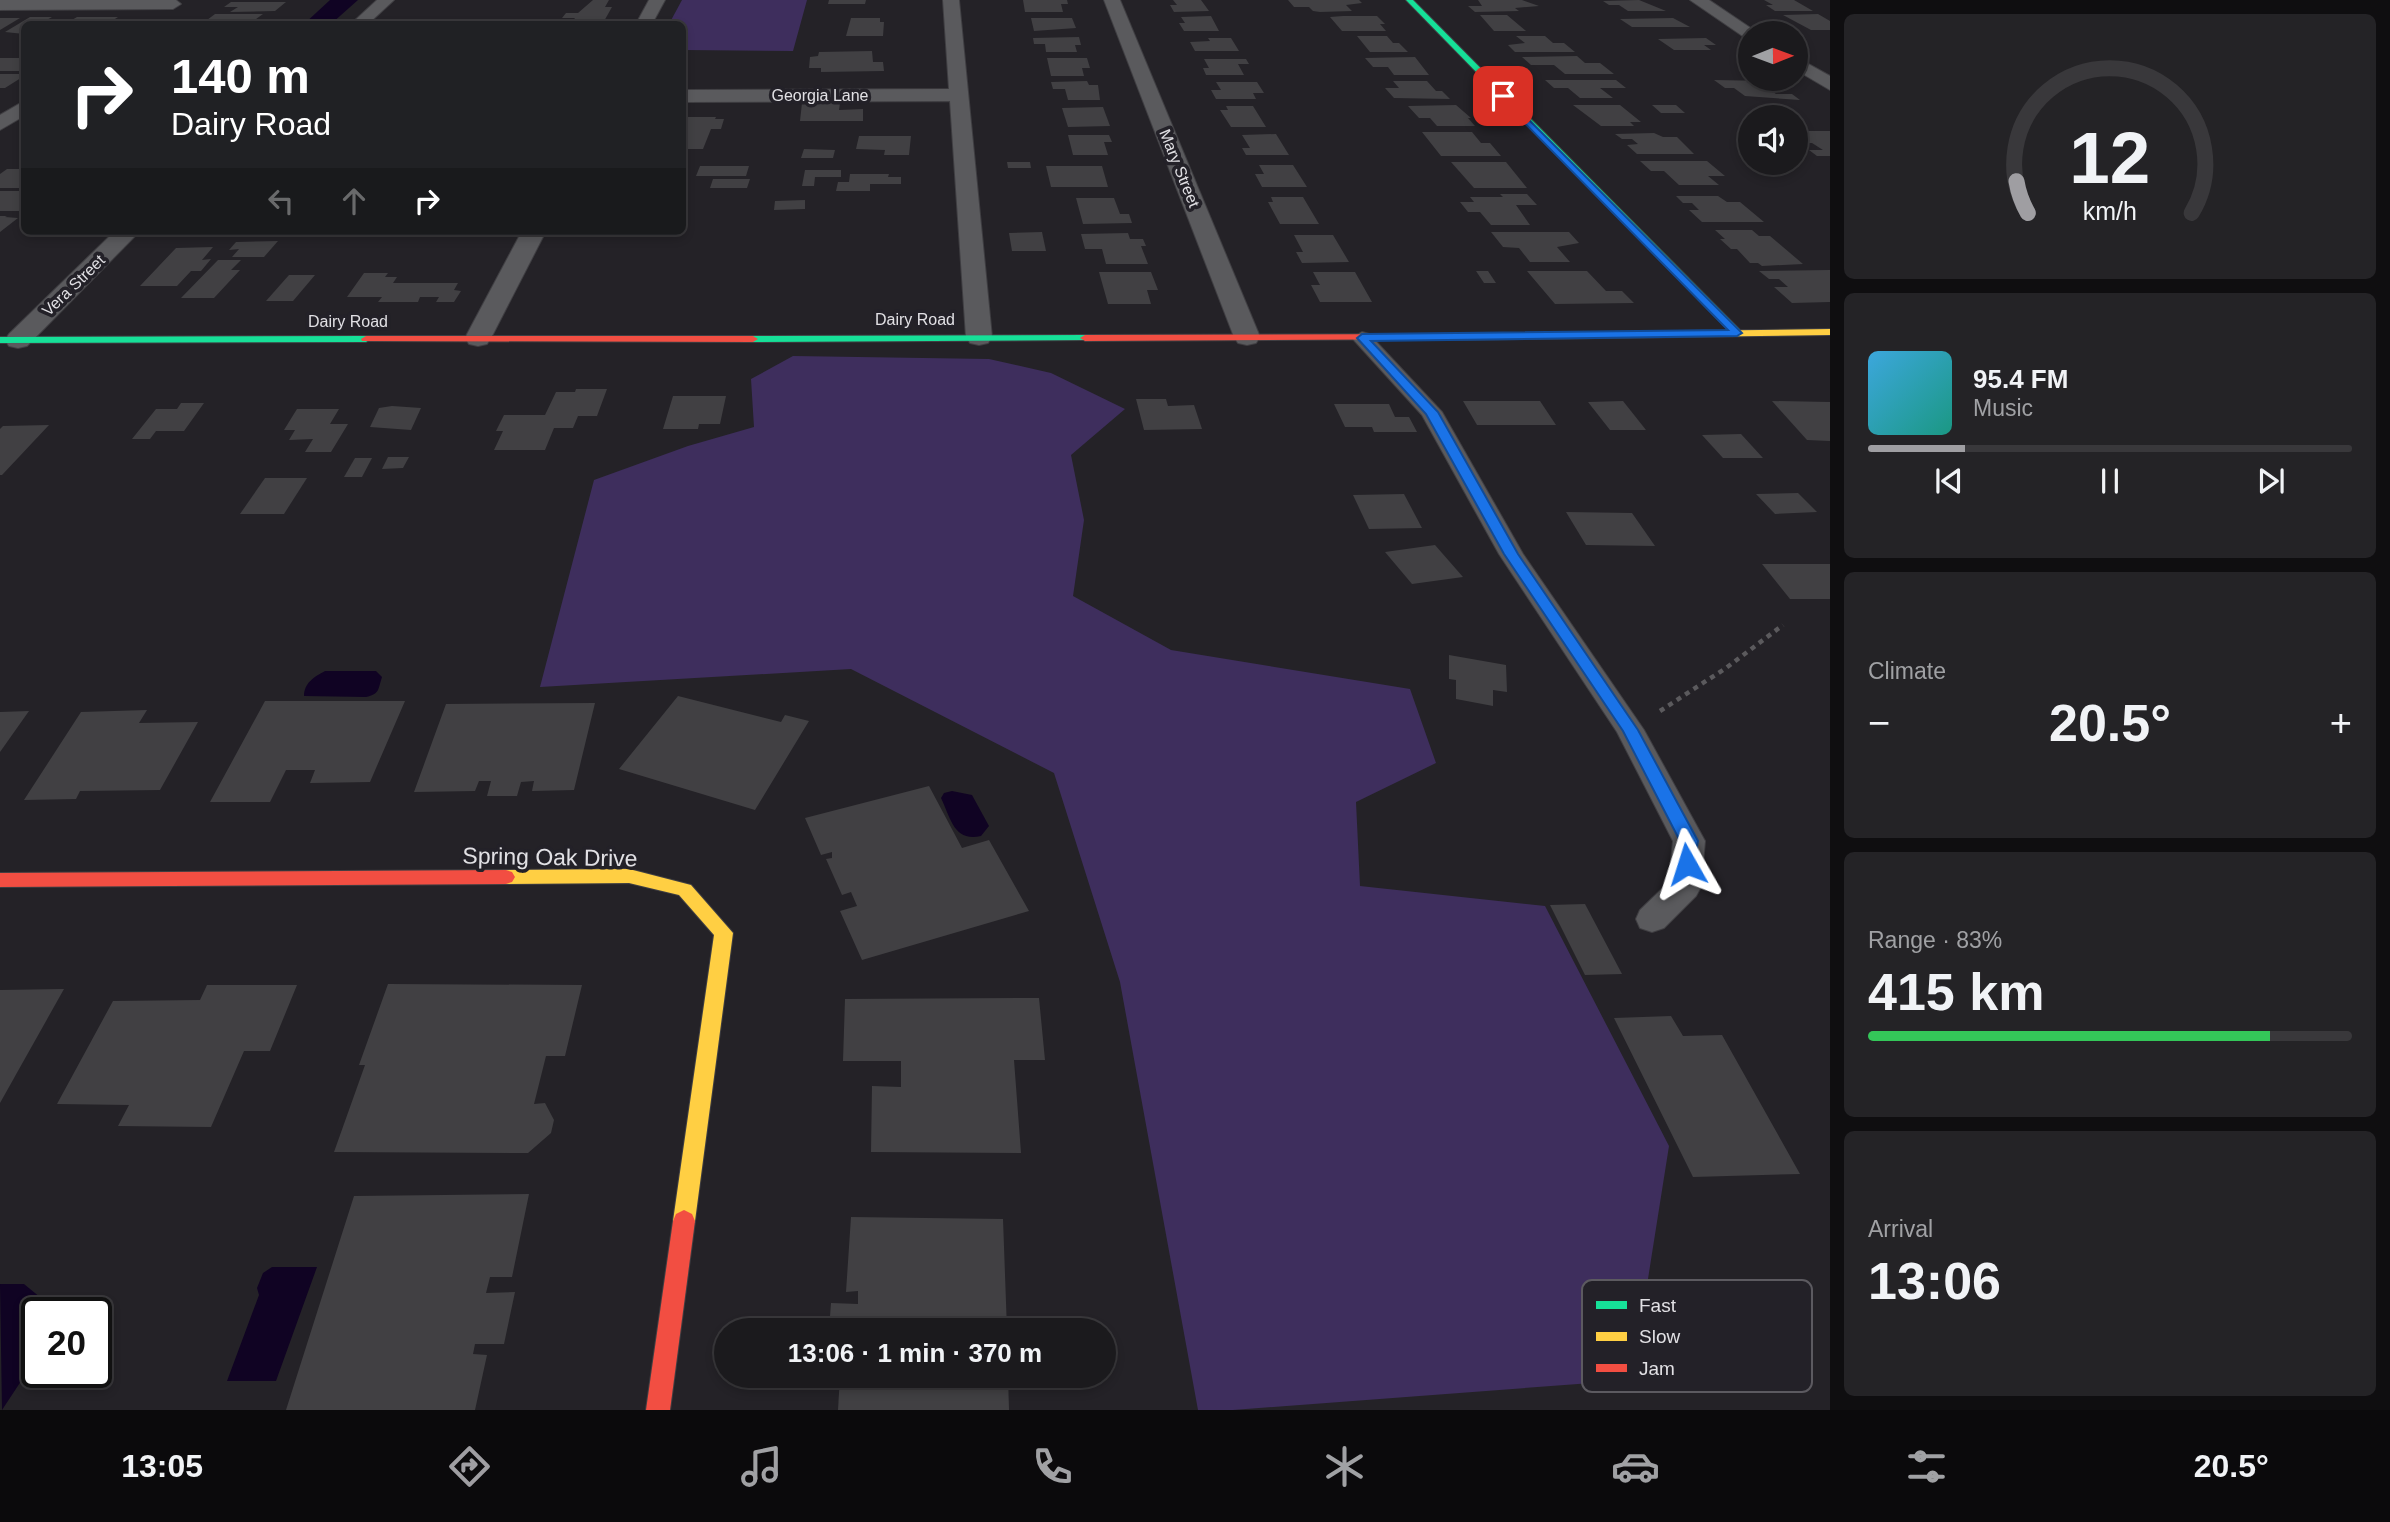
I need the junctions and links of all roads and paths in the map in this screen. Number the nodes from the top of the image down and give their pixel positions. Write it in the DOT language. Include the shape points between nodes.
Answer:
graph roads {
  1 [pos="386,0"];
  2 [pos="657,0"];
  3 [pos="951,0"];
  4 [pos="1112,0"];
  5 [pos="1409,0"];
  6 [pos="1698,0"];
  7 [pos="176,2"];
  8 [pos="0,5"];
  9 [pos="153,18"];
  10 [pos="362,21"];
  11 [pos="646,21"];
  12 [pos="1738,25"];
  13 [pos="1808,70"];
  14 [pos="1830,84"];
  15 [pos="957,95"];
  16 [pos="686,96"];
  17 [pos="21,109"];
  18 [pos="0,124"];
  19 [pos="124,235"];
  20 [pos="532,235"];
  21 [pos="1830,332"];
  22 [pos="1737,333"];
  23 [pos="979,337"];
  24 [pos="1247,337"];
  25 [pos="478,338"];
  26 [pos="1362,338"];
  27 [pos="9,340"];
  28 [pos="1783,625"];
  29 [pos="1630,730"];
  30 [pos="0,880"];
  31 [pos="1652,919"];
  32 [pos="658,1410"];
  1 -- 10 [label="street"];
  2 -- 11 [label="street"];
  3 -- 15 [label="street"];
  4 -- 24 [label="street, Mary Street"];
  5 -- 22 [label="street"];
  6 -- 12 [label="street"];
  7 -- 8 [label="street"];
  7 -- 9 [label="street"];
  13 -- 14 [label="street"];
  15 -- 16 [label="street, Georgia Lane"];
  15 -- 23 [label="street"];
  17 -- 18 [label="street"];
  19 -- 27 [label="street, Vera Street"];
  20 -- 25 [label="street"];
  21 -- 22 [label="street, Dairy Road"];
  22 -- 26 [label="street, Dairy Road"];
  23 -- 24 [label="street, Dairy Road"];
  23 -- 25 [label="street, Dairy Road"];
  24 -- 26 [label="street, Dairy Road"];
  25 -- 27 [label="street, Dairy Road"];
  26 -- 29 [label="lane" via="1432,412 1511,554"];
  28 -- 29 [label="path"];
  29 -- 31 [label="lane" via="1689,841 1685,887"];
  30 -- 32 [label="street, Spring Oak Drive" via="629,876 685,890 724,933"];
}
